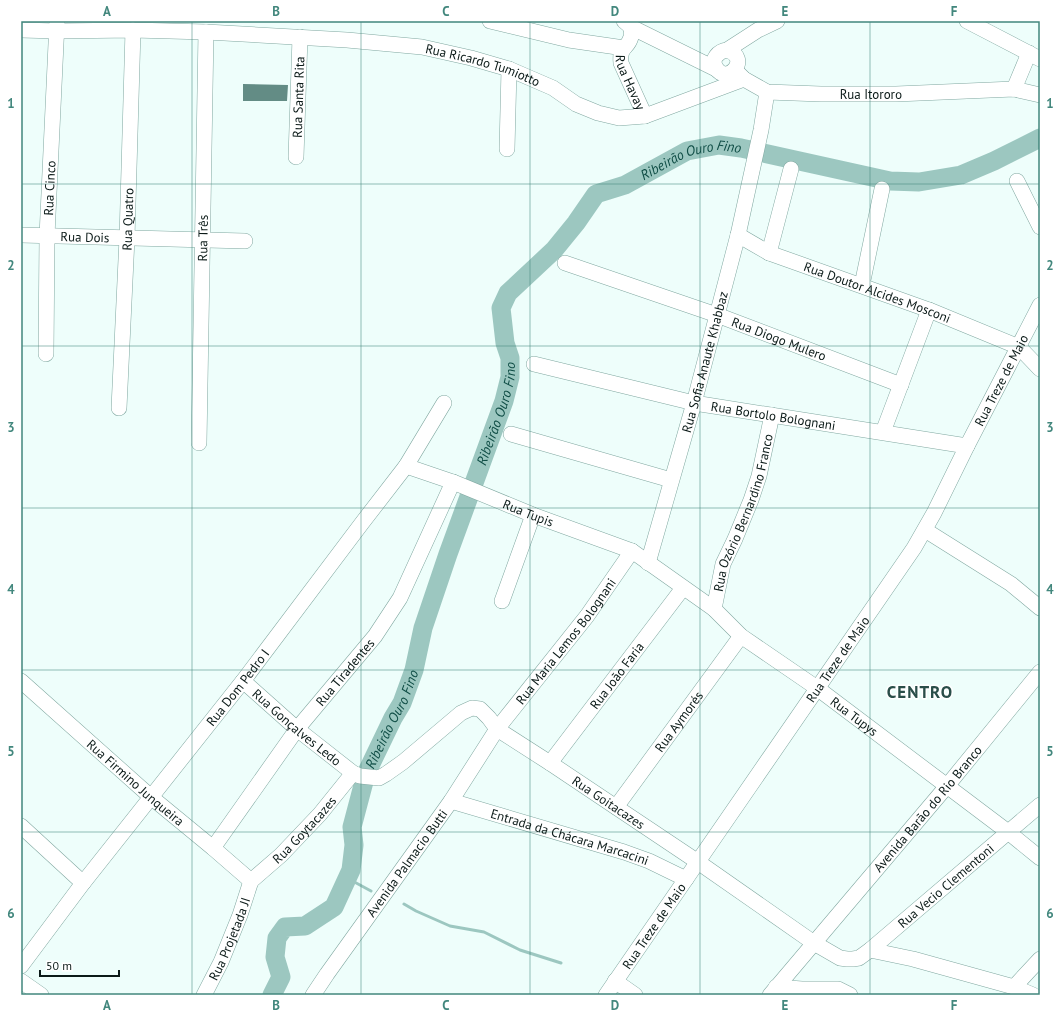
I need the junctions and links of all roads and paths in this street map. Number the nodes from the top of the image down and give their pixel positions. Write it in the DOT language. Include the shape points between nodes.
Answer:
graph roads {
  1 [pos="490,21"];
  2 [pos="777,21"];
  3 [pos="967,21"];
  4 [pos="58,24"];
  5 [pos="627,24"];
  6 [pos="21,30"];
  7 [pos="133,30"];
  8 [pos="206,32"];
  9 [pos="300,37"];
  10 [pos="624,48"];
  11 [pos="724,51"];
  12 [pos="683,53"];
  13 [pos="1034,56"];
  14 [pos="716,68"];
  15 [pos="510,69"];
  16 [pos="739,75"];
  17 [pos="1014,89"];
  18 [pos="767,92"];
  19 [pos="1040,95"];
  20 [pos="645,116"];
  21 [pos="507,149"];
  22 [pos="296,157"];
  23 [pos="791,169"];
  24 [pos="1017,181"];
  25 [pos="882,189"];
  26 [pos="1040,227"];
  27 [pos="21,235"];
  28 [pos="738,235"];
  29 [pos="47,236"];
  30 [pos="127,238"];
  31 [pos="203,240"];
  32 [pos="245,241"];
  33 [pos="768,253"];
  34 [pos="565,263"];
  35 [pos="862,285"];
  36 [pos="1040,305"];
  37 [pos="929,310"];
  38 [pos="716,315"];
  39 [pos="1019,347"];
  40 [pos="46,354"];
  41 [pos="534,364"];
  42 [pos="1040,370"];
  43 [pos="901,385"];
  44 [pos="444,403"];
  45 [pos="694,403"];
  46 [pos="119,408"];
  47 [pos="772,415"];
  48 [pos="882,432"];
  49 [pos="511,434"];
  50 [pos="199,444"];
  51 [pos="967,446"];
  52 [pos="406,466"];
  53 [pos="671,480"];
  54 [pos="458,484"];
  55 [pos="533,515"];
  56 [pos="925,530"];
  57 [pos="632,551"];
  58 [pos="648,562"];
  59 [pos="683,588"];
  60 [pos="502,601"];
  61 [pos="1040,608"];
  62 [pos="714,609"];
  63 [pos="742,636"];
  64 [pos="1040,672"];
  65 [pos="21,681"];
  66 [pos="242,681"];
  67 [pos="817,688"];
  68 [pos="297,729"];
  69 [pos="498,729"];
  70 [pos="550,763"];
  71 [pos="356,774"];
  72 [pos="947,786"];
  73 [pos="151,797"];
  74 [pos="451,801"];
  75 [pos="1040,805"];
  76 [pos="616,807"];
  77 [pos="21,826"];
  78 [pos="1008,832"];
  79 [pos="213,848"];
  80 [pos="1040,858"];
  81 [pos="698,862"];
  82 [pos="686,879"];
  83 [pos="251,881"];
  84 [pos="83,883"];
  85 [pos="814,943"];
  86 [pos="870,950"];
  87 [pos="847,959"];
  88 [pos="1040,959"];
  89 [pos="21,966"];
  90 [pos="615,981"];
  91 [pos="21,982"];
  92 [pos="1014,987"];
  93 [pos="773,991"];
  94 [pos="41,995"];
  95 [pos="206,995"];
  96 [pos="313,995"];
  97 [pos="606,995"];
  98 [pos="635,995"];
  99 [pos="850,995"];
  100 [pos="1033,995"];
  1 -- 10 [label="street" via="569,40"];
  2 -- 11 [label="street"];
  3 -- 13 [label="street"];
  4 -- 6 [label="street"];
  4 -- 7 [label="street, Rua Ricardo Tumiotto" via="83,31"];
  4 -- 29 [label="street, Rua Cinco"];
  5 -- 10 [label="street, Rua Havay" via="631,36"];
  5 -- 12 [label="street"];
  7 -- 8 [label="street, Rua Ricardo Tumiotto"];
  7 -- 30 [label="street, Rua Quatro"];
  8 -- 9 [label="street, Rua Ricardo Tumiotto"];
  8 -- 31 [label="street, Rua Três"];
  9 -- 15 [label="street, Rua Ricardo Tumiotto" via="422,47"];
  9 -- 22 [label="street, Rua Santa Rita"];
  10 -- 20 [label="street, Rua Havay" via="620,55 621,63"];
  11 -- 12 [label="street"];
  11 -- 14 [label="street" via="715,58"];
  11 -- 16 [label="street" via="736,55"];
  12 -- 14 [label="street"];
  13 -- 17 [label="street"];
  14 -- 16 [label="street" via="725,74"];
  15 -- 20 [label="street, Rua Ricardo Tumiotto" via="553,88 576,104 598,113 619,118"];
  15 -- 21 [label="street"];
  16 -- 18 [label="street, Rua Itororo"];
  16 -- 20 [label="street, Rua Ricardo Tumiotto"];
  17 -- 18 [label="street, Rua Itororo" via="896,94"];
  17 -- 19 [label="street, Rua Itororo"];
  18 -- 28 [label="street, Rua Sofia Anaute Khabbaz"];
  23 -- 33 [label="street"];
  24 -- 26 [label="street"];
  25 -- 35 [label="street"];
  27 -- 29 [label="street, Rua Dois"];
  28 -- 33 [label="street, Rua Doutor Alcides Mosconi"];
  28 -- 38 [label="street, Rua Sofia Anaute Khabbaz"];
  29 -- 30 [label="street, Rua Dois"];
  29 -- 40 [label="street, Rua Cinco"];
  30 -- 31 [label="street, Rua Dois"];
  30 -- 46 [label="street, Rua Quatro"];
  31 -- 32 [label="street, Rua Dois"];
  31 -- 50 [label="street, Rua Três"];
  33 -- 35 [label="street, Rua Doutor Alcides Mosconi"];
  34 -- 38 [label="street, Rua Diogo Mulero"];
  35 -- 37 [label="street, Rua Doutor Alcides Mosconi"];
  36 -- 39 [label="street, Rua Treze de Maio"];
  37 -- 39 [label="street, Rua Doutor Alcides Mosconi"];
  37 -- 43 [label="street"];
  38 -- 43 [label="street, Rua Diogo Mulero"];
  38 -- 45 [label="street, Rua Sofia Anaute Khabbaz"];
  39 -- 42 [label="street"];
  39 -- 51 [label="street, Rua Treze de Maio"];
  41 -- 45 [label="street, Rua Bortolo Bolognani"];
  43 -- 48 [label="street"];
  44 -- 52 [label="street, Rua Dom Pedro I"];
  45 -- 47 [label="street, Rua Bortolo Bolognani"];
  45 -- 53 [label="street, Rua Sofia Anaute Khabbaz"];
  47 -- 48 [label="street, Rua Bortolo Bolognani"];
  47 -- 62 [label="street, Rua Ozório Bernardino Franco" via="759,476 736,539 723,564"];
  48 -- 51 [label="street, Rua Bortolo Bolognani"];
  49 -- 53 [label="street"];
  51 -- 56 [label="street, Rua Treze de Maio"];
  52 -- 54 [label="street, Rua Tupis"];
  52 -- 66 [label="street, Rua Dom Pedro I"];
  53 -- 58 [label="street, Rua Sofia Anaute Khabbaz"];
  54 -- 55 [label="street, Rua Tupis"];
  54 -- 68 [label="street, Rua Tiradentes" via="400,598 374,636"];
  55 -- 57 [label="street, Rua Tupis"];
  55 -- 60 [label="street"];
  56 -- 61 [label="street" via="1011,584"];
  56 -- 67 [label="street, Rua Treze de Maio"];
  57 -- 58 [label="street, Rua Tupis"];
  57 -- 69 [label="street, Rua Maria Lemos Bolognani" via="587,616"];
  58 -- 59 [label="street, Rua Tupys"];
  59 -- 62 [label="street, Rua Tupys"];
  59 -- 70 [label="street, Rua João Faria"];
  62 -- 63 [label="street, Rua Tupys"];
  63 -- 67 [label="street, Rua Tupys"];
  63 -- 76 [label="street, Rua Aymorés"];
  64 -- 72 [label="street, Avenida Barão do Rio Branco"];
  65 -- 73 [label="street, Rua Firmino Junqueira"];
  66 -- 68 [label="street, Rua Gonçalves Ledo"];
  66 -- 73 [label="street, Rua Dom Pedro I"];
  67 -- 72 [label="street, Rua Tupys"];
  67 -- 81 [label="street, Rua Treze de Maio"];
  68 -- 71 [label="street, Rua Gonçalves Ledo"];
  68 -- 79 [label="street, Rua Tiradentes"];
  69 -- 70 [label="street, Rua Goitacazes"];
  69 -- 71 [label="street, Rua Goitacazes" via="480,709 472,708 461,713 394,769 379,778"];
  69 -- 74 [label="street, Avenida Palmacio Butti"];
  70 -- 76 [label="street, Rua Goitacazes"];
  71 -- 83 [label="street, Rua Goytacazes" via="281,856"];
  72 -- 78 [label="street, Rua Tupys"];
  72 -- 85 [label="street, Avenida Barão do Rio Branco"];
  73 -- 79 [label="street, Rua Firmino Junqueira"];
  73 -- 84 [label="street, Rua Dom Pedro I"];
  74 -- 82 [label="street, Entrada da Chácara Marcacini" via="624,852"];
  74 -- 96 [label="street, Avenida Palmacio Butti"];
  75 -- 78 [label="street, Rua Vecio Clementoni"];
  76 -- 81 [label="street, Rua Goitacazes"];
  77 -- 84 [label="street"];
  78 -- 80 [label="street, Rua Tupys"];
  78 -- 86 [label="street, Rua Vecio Clementoni"];
  79 -- 83 [label="street, Rua Firmino Junqueira"];
  81 -- 82 [label="street, Rua Treze de Maio"];
  81 -- 85 [label="street, Rua Goitacazes"];
  82 -- 90 [label="street, Rua Treze de Maio"];
  83 -- 95 [label="street, Rua Projetada JI" via="240,915"];
  84 -- 89 [label="street, Rua Dom Pedro I"];
  85 -- 87 [label="street, Rua Goitacazes" via="840,958"];
  85 -- 93 [label="street, Avenida Barão do Rio Branco"];
  86 -- 87 [label="street, Rua Vecio Clementoni" via="859,958"];
  86 -- 92 [label="street"];
  88 -- 92 [label="street"];
  90 -- 97 [label="street, Rua Treze de Maio"];
  90 -- 98 [label="street"];
  91 -- 94 [label="street"];
  92 -- 100 [label="street"];
  93 -- 99 [label="street" via="834,989"];
}
